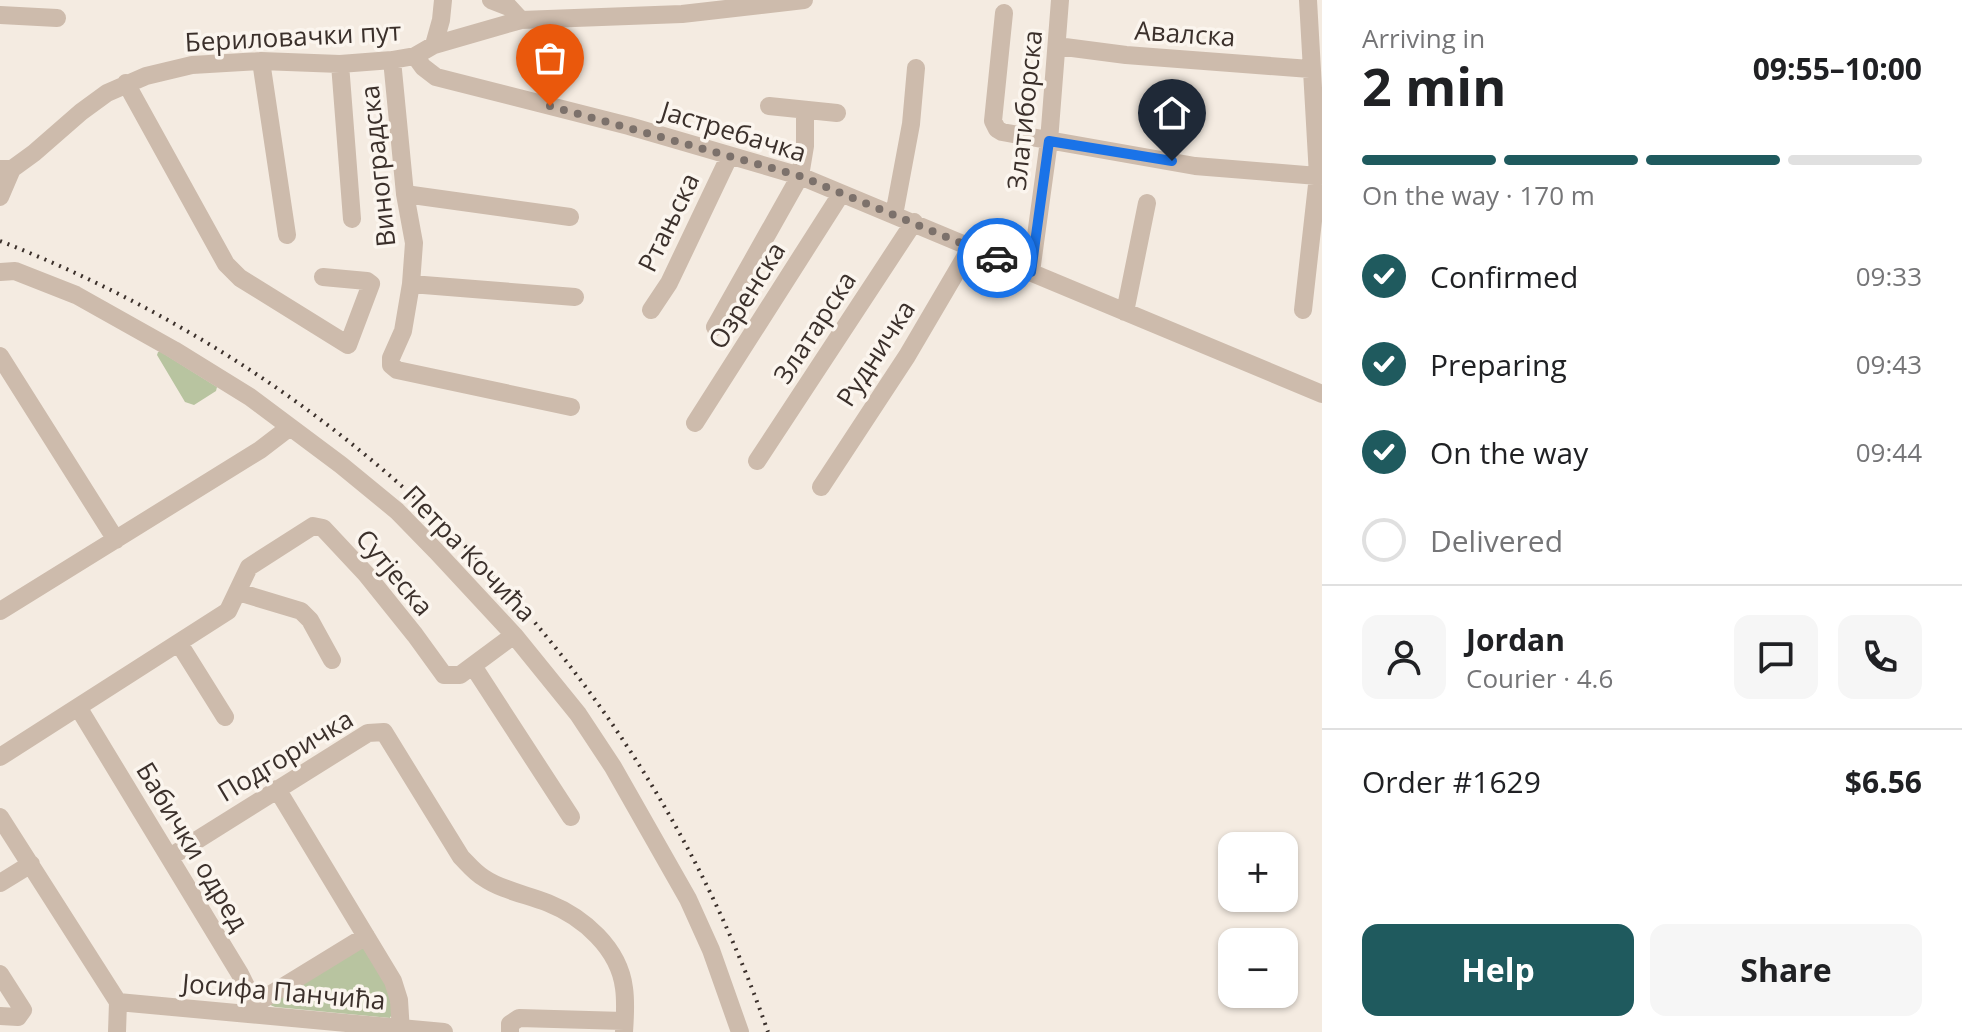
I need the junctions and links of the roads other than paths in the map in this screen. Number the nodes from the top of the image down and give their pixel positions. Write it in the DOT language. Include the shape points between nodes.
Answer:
graph roads {
  1 [pos="443,0"];
  2 [pos="588,0"];
  3 [pos="804,0"];
  4 [pos="1060,0"];
  5 [pos="1308,0"];
  6 [pos="499,1"];
  7 [pos="758,4"];
  8 [pos="634,8"];
  9 [pos="1004,13"];
  10 [pos="0,15"];
  11 [pos="57,18"];
  12 [pos="585,19"];
  13 [pos="521,20"];
  14 [pos="434,45"];
  15 [pos="1057,46"];
  16 [pos="415,56"];
  17 [pos="392,60"];
  18 [pos="261,61"];
  19 [pos="340,64"];
  20 [pos="916,68"];
  21 [pos="1310,69"];
  22 [pos="126,83"];
  23 [pos="769,106"];
  24 [pos="805,110"];
  25 [pos="837,113"];
  26 [pos="1049,141"];
  27 [pos="729,157"];
  28 [pos="6,169"];
  29 [pos="800,176"];
  30 [pos="1318,176"];
  31 [pos="405,194"];
  32 [pos="841,194"];
  33 [pos="0,197"];
  34 [pos="1147,203"];
  35 [pos="894,215"];
  36 [pos="570,217"];
  37 [pos="352,219"];
  38 [pos="914,222"];
  39 [pos="287,235"];
  40 [pos="971,247"];
  41 [pos="0,272"];
  42 [pos="1031,272"];
  43 [pos="323,277"];
  44 [pos="411,284"];
  45 [pos="575,297"];
  46 [pos="651,310"];
  47 [pos="1303,310"];
  48 [pos="1125,312"];
  49 [pos="715,327"];
  50 [pos="0,356"];
  51 [pos="1322,394"];
  52 [pos="571,407"];
  53 [pos="695,423"];
  54 [pos="290,427"];
  55 [pos="757,461"];
  56 [pos="821,487"];
  57 [pos="116,540"];
  58 [pos="238,592"];
  59 [pos="0,611"];
  60 [pos="514,635"];
  61 [pos="180,645"];
  62 [pos="332,660"];
  63 [pos="473,666"];
  64 [pos="78,707"];
  65 [pos="225,717"];
  66 [pos="0,757"];
  67 [pos="277,789"];
  68 [pos="0,817"];
  69 [pos="571,817"];
  70 [pos="170,857"];
  71 [pos="31,864"];
  72 [pos="0,883"];
  73 [pos="366,936"];
  74 [pos="0,974"];
  75 [pos="118,1002"];
  76 [pos="256,1009"];
  77 [pos="0,1016"];
  78 [pos="624,1026"];
  79 [pos="401,1030"];
  80 [pos="117,1032"];
  81 [pos="444,1032"];
  82 [pos="510,1032"];
  83 [pos="740,1032"];
  1 -- 14 [label="street"];
  2 -- 12 [label="street"];
  3 -- 7 [label="street, Бериловачки пут"];
  4 -- 15 [label="street, Златиборска"];
  5 -- 21 [label="street"];
  6 -- 13 [label="street"];
  7 -- 8 [label="street, Бериловачки пут"];
  8 -- 12 [label="street, Бериловачки пут"];
  9 -- 26 [label="street" via="994,125 1002,132"];
  10 -- 11 [label="street"];
  12 -- 13 [label="street, Бериловачки пут"];
  13 -- 14 [label="street, Бериловачки пут"];
  14 -- 16 [label="street, Бериловачки пут"];
  15 -- 21 [label="street, Авалска"];
  15 -- 26 [label="street, Златиборска"];
  16 -- 17 [label="street, Бериловачки пут"];
  16 -- 27 [label="street, Јастребачка" via="436,77"];
  17 -- 19 [label="street, Бериловачки пут"];
  17 -- 31 [label="street, Виноградска"];
  18 -- 19 [label="street, Бериловачки пут"];
  18 -- 22 [label="street, Бериловачки пут" via="192,65"];
  18 -- 39 [label="street"];
  19 -- 37 [label="street"];
  20 -- 35 [label="street"];
  21 -- 30 [label="street"];
  22 -- 28 [label="street, Бериловачки пут"];
  22 -- 43 [label="street" via="226,264 348,345 371,284"];
  23 -- 24 [label="street"];
  24 -- 25 [label="street"];
  24 -- 29 [label="street"];
  26 -- 30 [label="street" via="1195,166"];
  26 -- 42 [label="street, Златиборска"];
  27 -- 29 [label="street, Јастребачка"];
  27 -- 46 [label="street, Ртањска"];
  28 -- 33 [label="street"];
  29 -- 32 [label="street, Јастребачка"];
  29 -- 49 [label="street"];
  30 -- 47 [label="street"];
  31 -- 36 [label="street"];
  31 -- 44 [label="street, Виноградска" via="414,243"];
  32 -- 35 [label="street, Јастребачка"];
  32 -- 53 [label="street, Озренска"];
  34 -- 48 [label="street"];
  35 -- 38 [label="street, Јастребачка"];
  38 -- 40 [label="street, Јастребачка"];
  38 -- 55 [label="street, Златарска"];
  40 -- 42 [label="street, Јастребачка"];
  40 -- 56 [label="street, Рудничка"];
  41 -- 54 [label="street, Петра Кочића" via="15,271 76,295 174,350"];
  42 -- 48 [label="street, Јастребачка"];
  44 -- 45 [label="street"];
  44 -- 52 [label="street, Виноградска" via="403,331 391,358 394,368"];
  48 -- 51 [label="street, Јастребачка"];
  50 -- 57 [label="street"];
  54 -- 57 [label="street"];
  54 -- 60 [label="street, Петра Кочића" via="397,511"];
  57 -- 59 [label="street"];
  58 -- 61 [label="street, Сутјеска" via="228,611"];
  58 -- 62 [label="street" via="301,611"];
  58 -- 63 [label="street, Сутјеска" via="249,567 320,526 366,574 441,674 453,677"];
  60 -- 63 [label="street"];
  60 -- 83 [label="street, Петра Кочића" via="578,714 659,845 711,950"];
  61 -- 64 [label="street, Сутјеска"];
  61 -- 65 [label="street"];
  63 -- 69 [label="street"];
  64 -- 66 [label="street, Сутјеска"];
  64 -- 70 [label="street, Бабички одред"];
  67 -- 70 [label="street, Подгоричка"];
  67 -- 73 [label="street"];
  67 -- 78 [label="street, Подгоричка" via="379,730 473,869 485,880 567,911 600,939 624,986"];
  68 -- 71 [label="street"];
  70 -- 76 [label="street, Бабички одред"];
  71 -- 72 [label="street"];
  71 -- 75 [label="street"];
  73 -- 76 [label="street, Јосифа Панчића"];
  73 -- 79 [label="street" via="393,981"];
  74 -- 77 [label="street" via="23,1010 18,1017"];
  75 -- 76 [label="street, Јосифа Панчића"];
  75 -- 80 [label="street"];
  76 -- 79 [label="street, Јосифа Панчића"];
  78 -- 82 [label="street" via="519,1018 510,1024"];
  79 -- 81 [label="street, Јосифа Панчића"];
}
